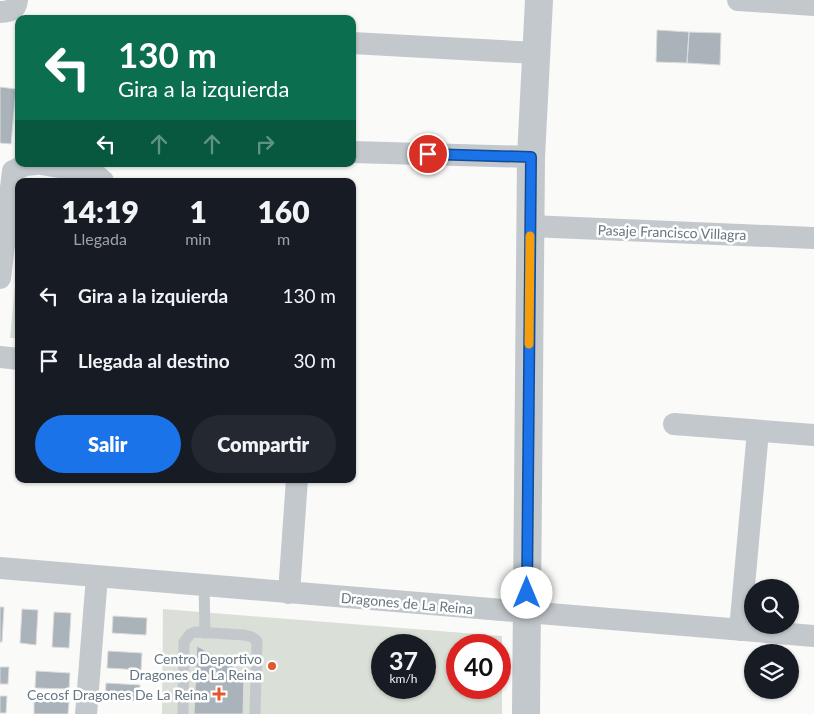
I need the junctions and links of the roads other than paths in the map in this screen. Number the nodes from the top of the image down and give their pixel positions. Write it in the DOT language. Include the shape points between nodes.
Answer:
graph roads {
  1 [pos="16,0"];
  2 [pos="539,0"];
  3 [pos="738,0"];
  4 [pos="814,4"];
  5 [pos="0,12"];
  6 [pos="356,43"];
  7 [pos="535,52"];
  8 [pos="356,152"];
  9 [pos="531,157"];
  10 [pos="21,167"];
  11 [pos="59,167"];
  12 [pos="100,178"];
  13 [pos="530,226"];
  14 [pos="814,238"];
  15 [pos="0,278"];
  16 [pos="0,357"];
  17 [pos="15,359"];
  18 [pos="674,424"];
  19 [pos="758,431"];
  20 [pos="814,435"];
  21 [pos="297,483"];
  22 [pos="0,568"];
  23 [pos="97,576"];
  24 [pos="204,586"];
  25 [pos="289,593"];
  26 [pos="527,613"];
  27 [pos="740,630"];
  28 [pos="205,633"];
  29 [pos="814,636"];
  30 [pos="255,713"];
  31 [pos="86,714"];
  32 [pos="184,714"];
  33 [pos="526,714"];
  1 -- 5 [label="street" via="13,10"];
  2 -- 7 [label="street"];
  3 -- 4 [label="street"];
  6 -- 7 [label="street"];
  7 -- 9 [label="street"];
  8 -- 9 [label="street"];
  9 -- 13 [label="street"];
  10 -- 15 [label="street" via="13,171"];
  11 -- 12 [label="street" via="94,173"];
  13 -- 14 [label="street, Pasaje Francisco Villagra"];
  13 -- 26 [label="street"];
  16 -- 17 [label="street"];
  18 -- 19 [label="street"];
  19 -- 20 [label="street"];
  19 -- 27 [label="street"];
  21 -- 25 [label="street"];
  22 -- 23 [label="street, Dragones de La Reina"];
  23 -- 24 [label="street, Dragones de La Reina"];
  23 -- 31 [label="street"];
  24 -- 25 [label="street, Dragones de La Reina"];
  24 -- 28 [label="lane"];
  25 -- 26 [label="street, Dragones de La Reina"];
  26 -- 27 [label="street, Dragones de La Reina"];
  26 -- 33 [label="street"];
  27 -- 29 [label="street, Dragones de La Reina"];
  28 -- 30 [label="lane" via="244,635 257,641"];
  28 -- 32 [label="lane" via="190,634 184,642"];
}
